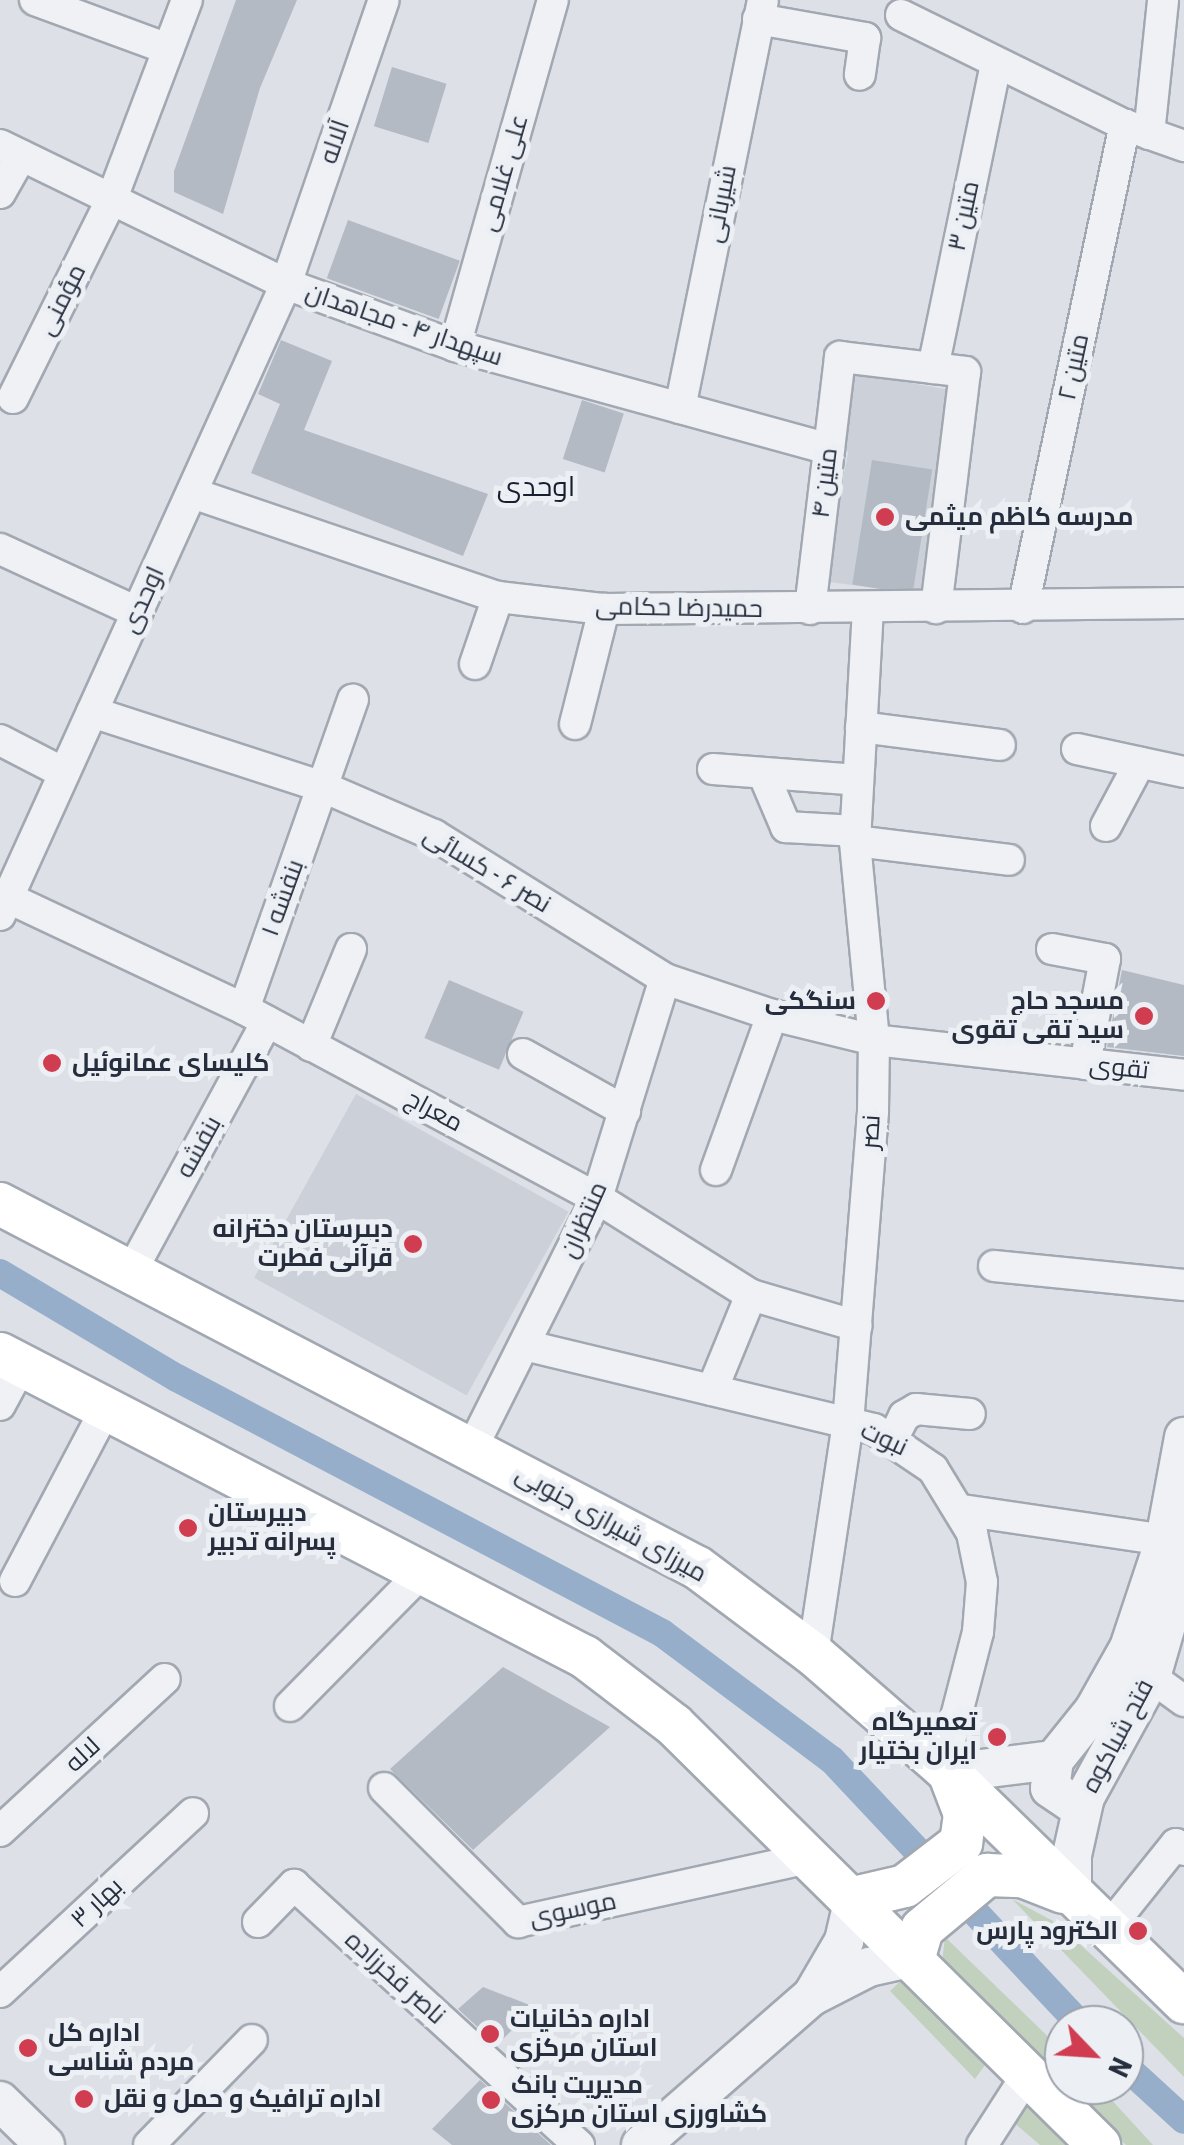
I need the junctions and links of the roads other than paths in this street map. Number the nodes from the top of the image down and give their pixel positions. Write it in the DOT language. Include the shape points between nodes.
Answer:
graph roads {
  1 [pos="35,0"];
  2 [pos="186,0"];
  3 [pos="384,0"];
  4 [pos="553,0"];
  5 [pos="1163,0"];
  6 [pos="760,10"];
  7 [pos="901,15"];
  8 [pos="168,49"];
  9 [pos="996,65"];
  10 [pos="860,75"];
  11 [pos="1137,130"];
  12 [pos="1184,146"];
  13 [pos="10,150"];
  14 [pos="0,193"];
  15 [pos="111,201"];
  16 [pos="286,284"];
  17 [pos="455,346"];
  18 [pos="932,368"];
  19 [pos="13,398"];
  20 [pos="680,408"];
  21 [pos="829,450"];
  22 [pos="192,492"];
  23 [pos="0,549"];
  24 [pos="498,597"];
  25 [pos="1184,603"];
  26 [pos="810,608"];
  27 [pos="868,608"];
  28 [pos="936,608"];
  29 [pos="1022,608"];
  30 [pos="604,609"];
  31 [pos="137,612"];
  32 [pos="475,664"];
  33 [pos="353,700"];
  34 [pos="92,712"];
  35 [pos="575,724"];
  36 [pos="861,726"];
  37 [pos="0,740"];
  38 [pos="1000,746"];
  39 [pos="1077,749"];
  40 [pos="1140,762"];
  41 [pos="713,769"];
  42 [pos="64,772"];
  43 [pos="1184,772"];
  44 [pos="763,773"];
  45 [pos="858,780"];
  46 [pos="323,787"];
  47 [pos="1106,826"];
  48 [pos="855,836"];
  49 [pos="1009,860"];
  50 [pos="2,902"];
  51 [pos="1052,948"];
  52 [pos="351,949"];
  53 [pos="665,979"];
  54 [pos="255,1016"];
  55 [pos="772,1016"];
  56 [pos="874,1040"];
  57 [pos="310,1046"];
  58 [pos="523,1054"];
  59 [pos="1084,1064"];
  60 [pos="1184,1075"];
  61 [pos="625,1111"];
  62 [pos="716,1170"];
  63 [pos="597,1198"];
  64 [pos="0,1204"];
  65 [pos="994,1266"];
  66 [pos="131,1272"];
  67 [pos="1184,1284"];
  68 [pos="751,1294"];
  69 [pos="857,1326"];
  70 [pos="524,1345"];
  71 [pos="11,1360"];
  72 [pos="712,1390"];
  73 [pos="0,1406"];
  74 [pos="105,1410"];
  75 [pos="970,1414"];
  76 [pos="848,1423"];
  77 [pos="893,1438"];
  78 [pos="472,1448"];
  79 [pos="1183,1449"];
  80 [pos="962,1510"];
  81 [pos="1168,1530"];
  82 [pos="422,1574"];
  83 [pos="14,1582"];
  84 [pos="1179,1598"];
  85 [pos="813,1654"];
  86 [pos="1152,1676"];
  87 [pos="165,1679"];
  88 [pos="1184,1700"];
  89 [pos="290,1706"];
  90 [pos="1054,1760"];
  91 [pos="946,1770"];
  92 [pos="384,1788"];
  93 [pos="1085,1796"];
  94 [pos="193,1813"];
  95 [pos="0,1831"];
  96 [pos="1184,1850"];
  97 [pos="813,1858"];
  98 [pos="974,1859"];
  99 [pos="1072,1896"];
  100 [pos="854,1898"];
  101 [pos="918,1903"];
  102 [pos="258,1922"];
  103 [pos="1108,1930"];
  104 [pos="914,1958"];
  105 [pos="0,1992"];
  106 [pos="812,1996"];
  107 [pos="1184,2002"];
  108 [pos="252,2040"];
  109 [pos="1027,2075"];
  110 [pos="0,2101"];
  111 [pos="646,2144"];
  112 [pos="45,2145"];
  113 [pos="149,2145"];
  114 [pos="578,2145"];
  115 [pos="982,2145"];
  116 [pos="1099,2145"];
  1 -- 8 [label="street"];
  2 -- 8 [label="street, مؤمنی"];
  3 -- 16 [label="street, آلاله"];
  4 -- 17 [label="street, علی غلامی"];
  5 -- 11 [label="street, متین ۲"];
  6 -- 10 [label="street" via="865,38"];
  6 -- 20 [label="street, شیربانی"];
  7 -- 9 [label="street"];
  8 -- 15 [label="street, مؤمنی"];
  9 -- 11 [label="street"];
  9 -- 18 [label="street, متین ۳"];
  11 -- 12 [label="street"];
  11 -- 29 [label="street, متین ۲"];
  13 -- 14 [label="street"];
  13 -- 15 [label="street, سپهدار ۴ - مجاهدان"];
  15 -- 16 [label="street, سپهدار ۴ - مجاهدان"];
  15 -- 19 [label="street, مؤمنی"];
  16 -- 17 [label="street, سپهدار ۴ - مجاهدان"];
  16 -- 22 [label="street, اوحدی"];
  17 -- 20 [label="street, سپهدار ۴ - مجاهدان"];
  18 -- 21 [label="street, متین ۴" via="840,357"];
  18 -- 28 [label="street" via="965,372"];
  20 -- 21 [label="street, سپهدار ۴ - مجاهدان"];
  21 -- 26 [label="street, متین ۴"];
  22 -- 24 [label="street, حمیدرضا حکامی"];
  22 -- 31 [label="street, اوحدی"];
  23 -- 31 [label="street"];
  24 -- 30 [label="street, حمیدرضا حکامی"];
  24 -- 32 [label="street"];
  25 -- 29 [label="street, حمیدرضا حکامی"];
  26 -- 27 [label="street, حمیدرضا حکامی"];
  26 -- 30 [label="street, حمیدرضا حکامی"];
  27 -- 28 [label="street, حمیدرضا حکامی"];
  27 -- 36 [label="street, نصر"];
  28 -- 29 [label="street, حمیدرضا حکامی"];
  30 -- 35 [label="street"];
  31 -- 34 [label="street, اوحدی"];
  33 -- 46 [label="street, بنفشه ۱"];
  34 -- 42 [label="street, اوحدی"];
  34 -- 46 [label="street, نصر ۶ - کسائی"];
  36 -- 38 [label="street"];
  36 -- 45 [label="street, نصر"];
  37 -- 42 [label="street"];
  39 -- 40 [label="street"];
  40 -- 43 [label="street"];
  40 -- 47 [label="street"];
  41 -- 44 [label="street"];
  42 -- 50 [label="street, اوحدی"];
  44 -- 45 [label="street"];
  44 -- 48 [label="street" via="786,828"];
  45 -- 48 [label="street, نصر"];
  46 -- 53 [label="street, نصر ۶ - کسائی" via="434,835"];
  46 -- 54 [label="street, بنفشه ۱"];
  48 -- 49 [label="street"];
  48 -- 56 [label="street, نصر"];
  50 -- 54 [label="street, معراج"];
  51 -- 59 [label="street" via="1105,959"];
  52 -- 57 [label="street"];
  53 -- 55 [label="street, نصر ۶ - کسائی"];
  53 -- 61 [label="street, منتظران"];
  54 -- 57 [label="street, معراج"];
  54 -- 66 [label="street, بنفشه"];
  55 -- 56 [label="street, نصر ۶ - کسائی"];
  55 -- 62 [label="street"];
  56 -- 59 [label="street, تقوی"];
  56 -- 69 [label="street, نصر"];
  57 -- 63 [label="street, معراج"];
  58 -- 61 [label="street"];
  59 -- 60 [label="street, تقوی"];
  61 -- 63 [label="street, منتظران"];
  63 -- 68 [label="street, معراج"];
  63 -- 70 [label="street, منتظران"];
  64 -- 66 [label="main road, میرزای شیرازی جنوبی"];
  65 -- 67 [label="street"];
  66 -- 78 [label="main road, میرزای شیرازی جنوبی"];
  68 -- 69 [label="street, معراج"];
  68 -- 72 [label="street"];
  69 -- 76 [label="street, نصر"];
  70 -- 72 [label="street, نبوت"];
  70 -- 78 [label="street, منتظران"];
  71 -- 73 [label="street"];
  71 -- 74 [label="main road"];
  72 -- 76 [label="street, نبوت"];
  74 -- 82 [label="main road"];
  74 -- 83 [label="street"];
  75 -- 77 [label="street" via="916,1409 904,1416"];
  76 -- 77 [label="street, نبوت"];
  76 -- 85 [label="street, نصر"];
  77 -- 80 [label="street, نبوت" via="933,1469"];
  78 -- 85 [label="main road, میرزای شیرازی جنوبی" via="698,1568"];
  79 -- 81 [label="street, فتح شیاکوه"];
  80 -- 81 [label="street"];
  80 -- 91 [label="street, نبوت" via="979,1557 982,1607"];
  81 -- 84 [label="street, فتح شیاکوه"];
  81 -- 90 [label="street, فتح شیاکوه" via="1128,1648 1094,1710"];
  82 -- 89 [label="street"];
  82 -- 97 [label="main road" via="584,1656 674,1725"];
  84 -- 86 [label="street, فتح شیاکوه"];
  85 -- 91 [label="main road, میرزای شیرازی جنوبی"];
  86 -- 88 [label="street"];
  86 -- 93 [label="street, فتح شیاکوه"];
  87 -- 95 [label="street, لاله"];
  90 -- 91 [label="street, فتح شیاکوه"];
  90 -- 93 [label="street" via="1050,1788 1070,1802"];
  91 -- 98 [label="main road" via="966,1814"];
  91 -- 99 [label="main road, میرزای شیرازی جنوبی"];
  92 -- 97 [label="street, موسوی" via="518,1922"];
  93 -- 99 [label="street, فتح شیاکوه" via="1072,1855"];
  94 -- 105 [label="street, بهار ۳"];
  96 -- 103 [label="street" via="1176,1844"];
  97 -- 100 [label="main road"];
  98 -- 99 [label="main road"];
  98 -- 101 [label="main road"];
  99 -- 103 [label="main road, میرزای شیرازی جنوبی"];
  100 -- 101 [label="main road"];
  100 -- 104 [label="main road"];
  100 -- 106 [label="street" via="844,1941"];
  101 -- 104 [label="main road"];
  102 -- 114 [label="street, ناصر فخرزاده" via="294,1885"];
  103 -- 107 [label="main road, میرزای شیرازی جنوبی"];
  104 -- 106 [label="street" via="868,1967"];
  104 -- 109 [label="main road"];
  106 -- 111 [label="street"];
  108 -- 113 [label="street"];
  109 -- 115 [label="street"];
  109 -- 116 [label="main road"];
  110 -- 112 [label="street"];
}
